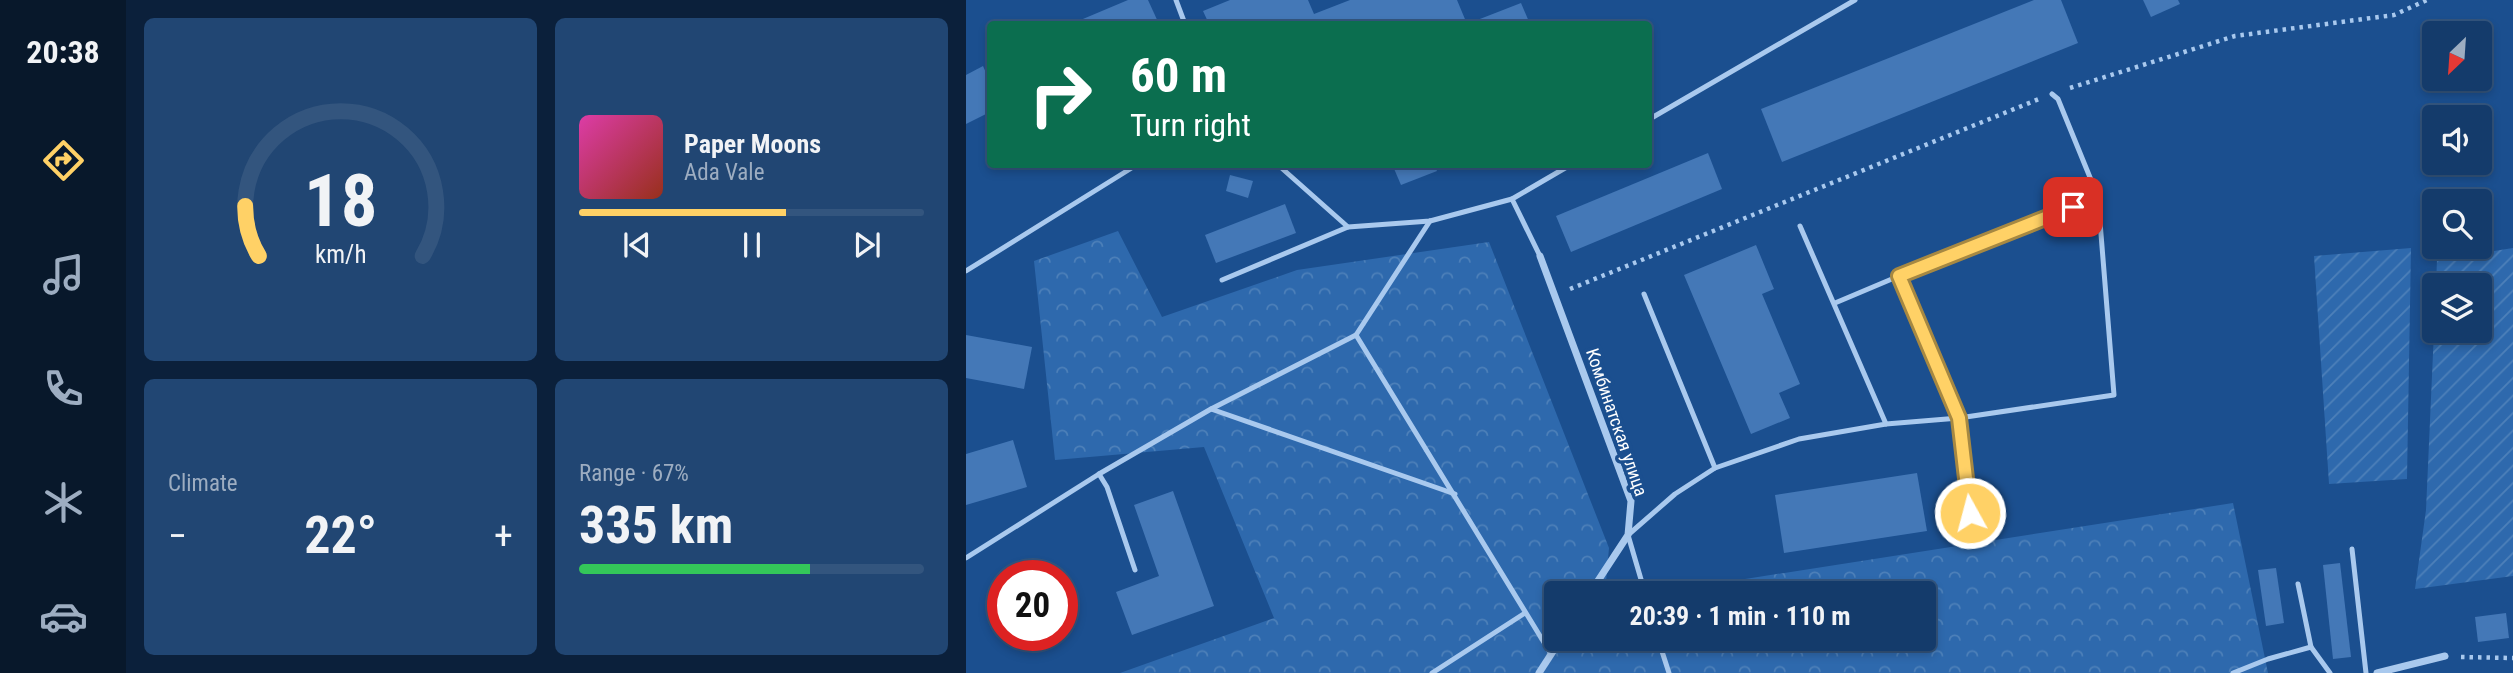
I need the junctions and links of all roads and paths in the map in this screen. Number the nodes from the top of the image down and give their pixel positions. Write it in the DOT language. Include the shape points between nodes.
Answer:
graph roads {
  1 [pos="1176,0"];
  2 [pos="1855,0"];
  3 [pos="2427,0"];
  4 [pos="1184,21"];
  5 [pos="2052,94"];
  6 [pos="1652,118"];
  7 [pos="1132,168"];
  8 [pos="1282,168"];
  9 [pos="1565,168"];
  10 [pos="2098,197"];
  11 [pos="1512,199"];
  12 [pos="1430,221"];
  13 [pos="1800,226"];
  14 [pos="1348,227"];
  15 [pos="1540,256"];
  16 [pos="966,271"];
  17 [pos="1899,276"];
  18 [pos="1222,280"];
  19 [pos="1644,294"];
  20 [pos="1555,295"];
  21 [pos="1835,303"];
  22 [pos="1356,335"];
  23 [pos="1211,409"];
  24 [pos="1959,418"];
  25 [pos="1886,424"];
  26 [pos="1715,468"];
  27 [pos="1099,474"];
  28 [pos="1455,494"];
  29 [pos="1970,513"];
  30 [pos="1628,535"];
  31 [pos="2352,549"];
  32 [pos="966,558"];
  33 [pos="1135,570"];
  34 [pos="1598,581"];
  35 [pos="1641,581"];
  36 [pos="2298,584"];
  37 [pos="1525,613"];
  38 [pos="2311,647"];
  39 [pos="1553,651"];
  40 [pos="1662,651"];
  41 [pos="1551,654"];
  42 [pos="2445,656"];
  43 [pos="2513,658"];
  44 [pos="1432,673"];
  45 [pos="1539,673"];
  46 [pos="1669,673"];
  47 [pos="2233,673"];
  48 [pos="2330,673"];
  49 [pos="2366,673"];
  50 [pos="2377,673"];
  1 -- 4 [label="lane"];
  2 -- 6 [label="lane"];
  3 -- 5 [label="path" via="2394,15 2235,36"];
  5 -- 10 [label="lane"];
  5 -- 20 [label="path"];
  7 -- 16 [label="lane"];
  8 -- 14 [label="lane"];
  9 -- 11 [label="lane"];
  10 -- 17 [label="lane"];
  10 -- 24 [label="lane" via="2114,395"];
  11 -- 12 [label="lane"];
  11 -- 15 [label="lane"];
  12 -- 14 [label="lane"];
  12 -- 22 [label="lane"];
  13 -- 21 [label="lane"];
  14 -- 18 [label="lane"];
  15 -- 20 [label="street, Комбинатская улица"];
  17 -- 21 [label="lane"];
  17 -- 24 [label="lane"];
  19 -- 26 [label="lane"];
  20 -- 30 [label="street, Комбинатская улица" via="1631,501"];
  21 -- 25 [label="lane"];
  22 -- 23 [label="lane"];
  22 -- 28 [label="lane"];
  23 -- 27 [label="lane"];
  23 -- 28 [label="lane"];
  24 -- 25 [label="lane"];
  24 -- 29 [label="lane"];
  25 -- 26 [label="lane" via="1799,439"];
  26 -- 30 [label="lane" via="1675,494"];
  27 -- 32 [label="lane"];
  27 -- 33 [label="lane"];
  28 -- 37 [label="lane"];
  30 -- 34 [label="street, Комбинатская улица"];
  30 -- 35 [label="lane"];
  31 -- 49 [label="lane"];
  36 -- 38 [label="lane"];
  37 -- 41 [label="lane"];
  37 -- 44 [label="lane"];
  38 -- 47 [label="lane"];
  38 -- 48 [label="lane"];
  39 -- 41 [label="street"];
  40 -- 46 [label="lane"];
  41 -- 45 [label="street"];
  42 -- 43 [label="path"];
  42 -- 50 [label="street"];
}
